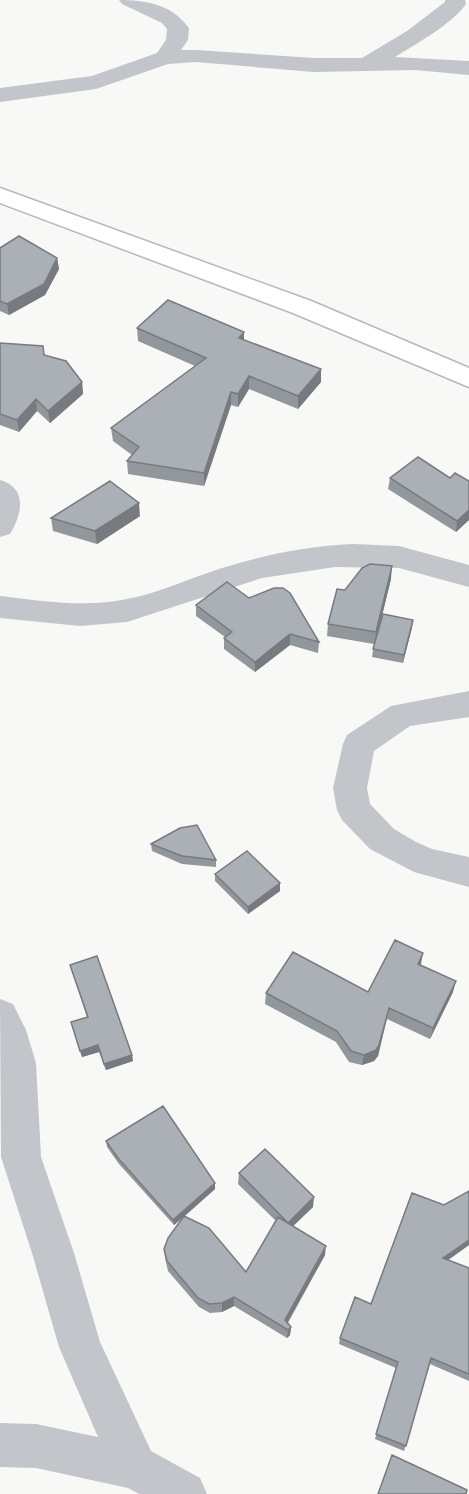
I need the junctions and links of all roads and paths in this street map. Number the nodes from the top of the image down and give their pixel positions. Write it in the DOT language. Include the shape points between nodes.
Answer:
graph roads {
  1 [pos="129,0"];
  2 [pos="455,0"];
  3 [pos="165,58"];
  4 [pos="366,64"];
  5 [pos="469,68"];
  6 [pos="0,94"];
  7 [pos="0,195"];
  8 [pos="469,378"];
  9 [pos="0,490"];
  10 [pos="0,527"];
  11 [pos="469,576"];
  12 [pos="0,607"];
  13 [pos="469,704"];
  14 [pos="469,872"];
  15 [pos="0,1016"];
  16 [pos="10,1156"];
  17 [pos="0,1445"];
  18 [pos="135,1467"];
  19 [pos="184,1494"];
  1 -- 3 [label="street" via="169,19 178,28 177,40"];
  2 -- 4 [label="street" via="456,4 428,28"];
  3 -- 4 [label="street"];
  3 -- 6 [label="street" via="96,82"];
  4 -- 5 [label="street"];
  7 -- 8 [label="street" via="302,307"];
  9 -- 10 [label="street" via="5,495 5,515"];
  11 -- 12 [label="street" via="391,556 347,556 246,572 126,611 81,615"];
  13 -- 14 [label="street" via="402,715 360,744 350,788 354,810 382,839 426,862"];
  15 -- 16 [label="street" via="17,1063"];
  16 -- 18 [label="street" via="53,1253 80,1347"];
  17 -- 18 [label="street" via="36,1446"];
  18 -- 19 [label="street"];
}
